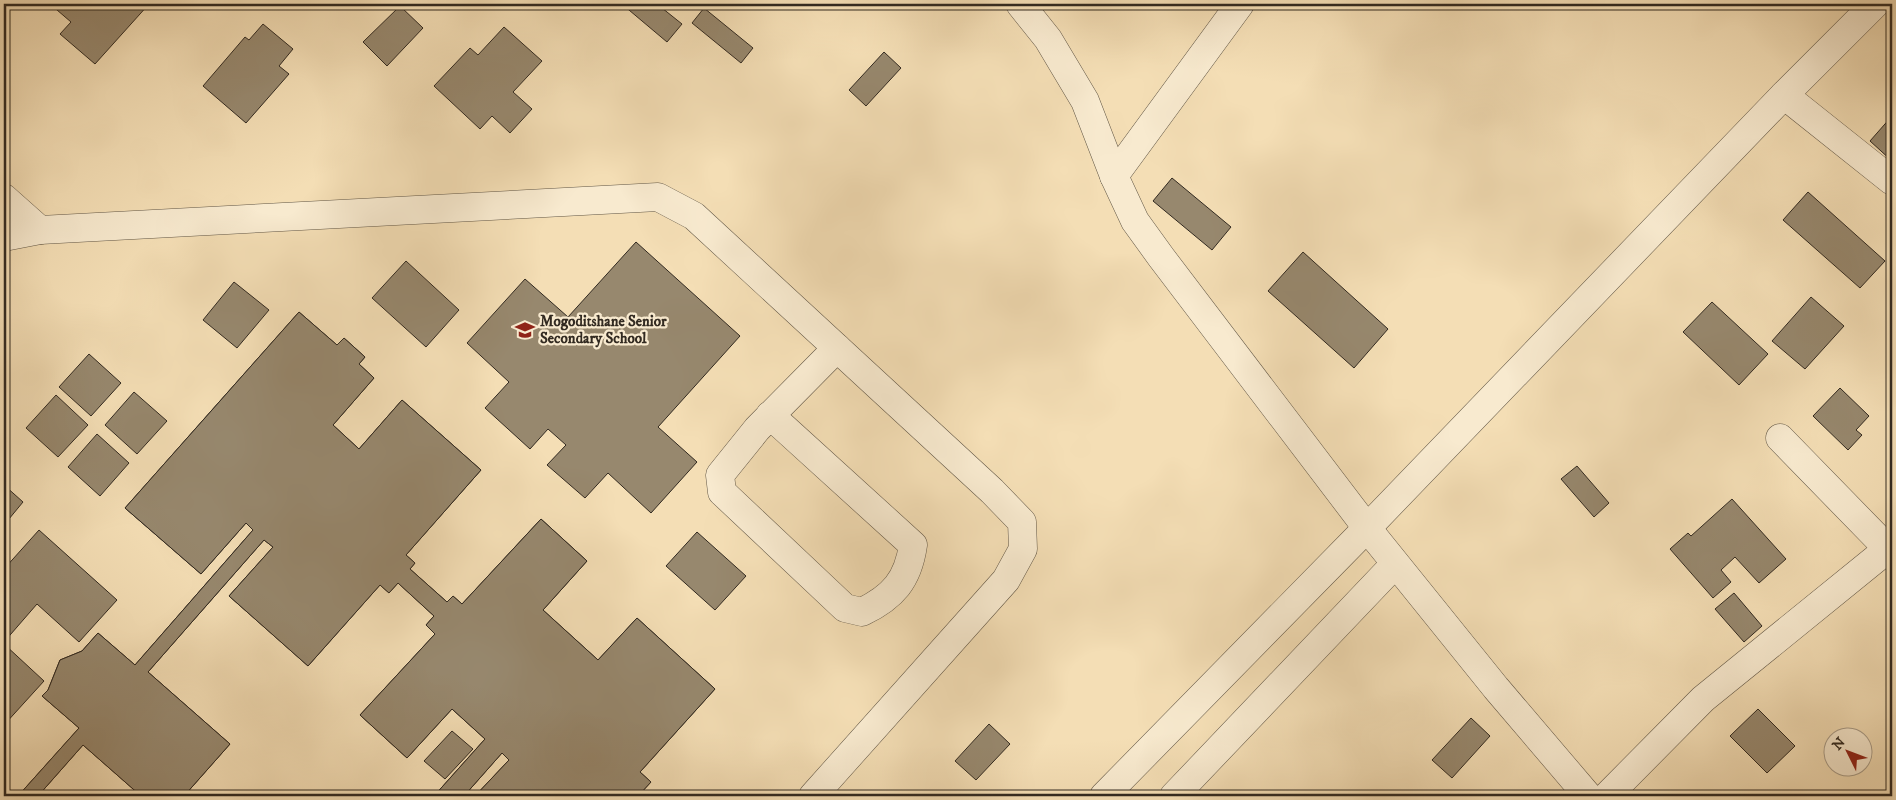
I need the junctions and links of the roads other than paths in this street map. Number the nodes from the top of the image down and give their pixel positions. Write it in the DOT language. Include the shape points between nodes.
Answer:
graph roads {
  1 [pos="1020,4"];
  2 [pos="1240,4"];
  3 [pos="1875,4"];
  4 [pos="1784,96"];
  5 [pos="1114,176"];
  6 [pos="1892,181"];
  7 [pos="4,198"];
  8 [pos="40,230"];
  9 [pos="4,237"];
  10 [pos="836,348"];
  11 [pos="770,415"];
  12 [pos="1780,438"];
  13 [pos="1367,528"];
  14 [pos="1890,550"];
  15 [pos="1395,564"];
  16 [pos="813,796"];
  17 [pos="1104,796"];
  18 [pos="1174,796"];
  19 [pos="1588,796"];
  20 [pos="1607,796"];
  1 -- 5 [label="street" via="1048,39 1085,101"];
  2 -- 5 [label="street"];
  3 -- 4 [label="street"];
  4 -- 6 [label="street"];
  4 -- 13 [label="street"];
  5 -- 13 [label="street" via="1135,221"];
  7 -- 8 [label="street"];
  8 -- 9 [label="street"];
  8 -- 10 [label="street" via="658,197 694,216"];
  10 -- 11 [label="street"];
  10 -- 16 [label="street" via="1022,522 1023,549 1006,580"];
  11 -- 11 [label="street" via="720,475 722,492 845,608 862,612 880,603 900,582 910,564 913,545"];
  12 -- 14 [label="street"];
  13 -- 15 [label="street"];
  13 -- 17 [label="street"];
  14 -- 20 [label="street" via="1703,699"];
  15 -- 18 [label="street"];
  15 -- 19 [label="street"];
}
